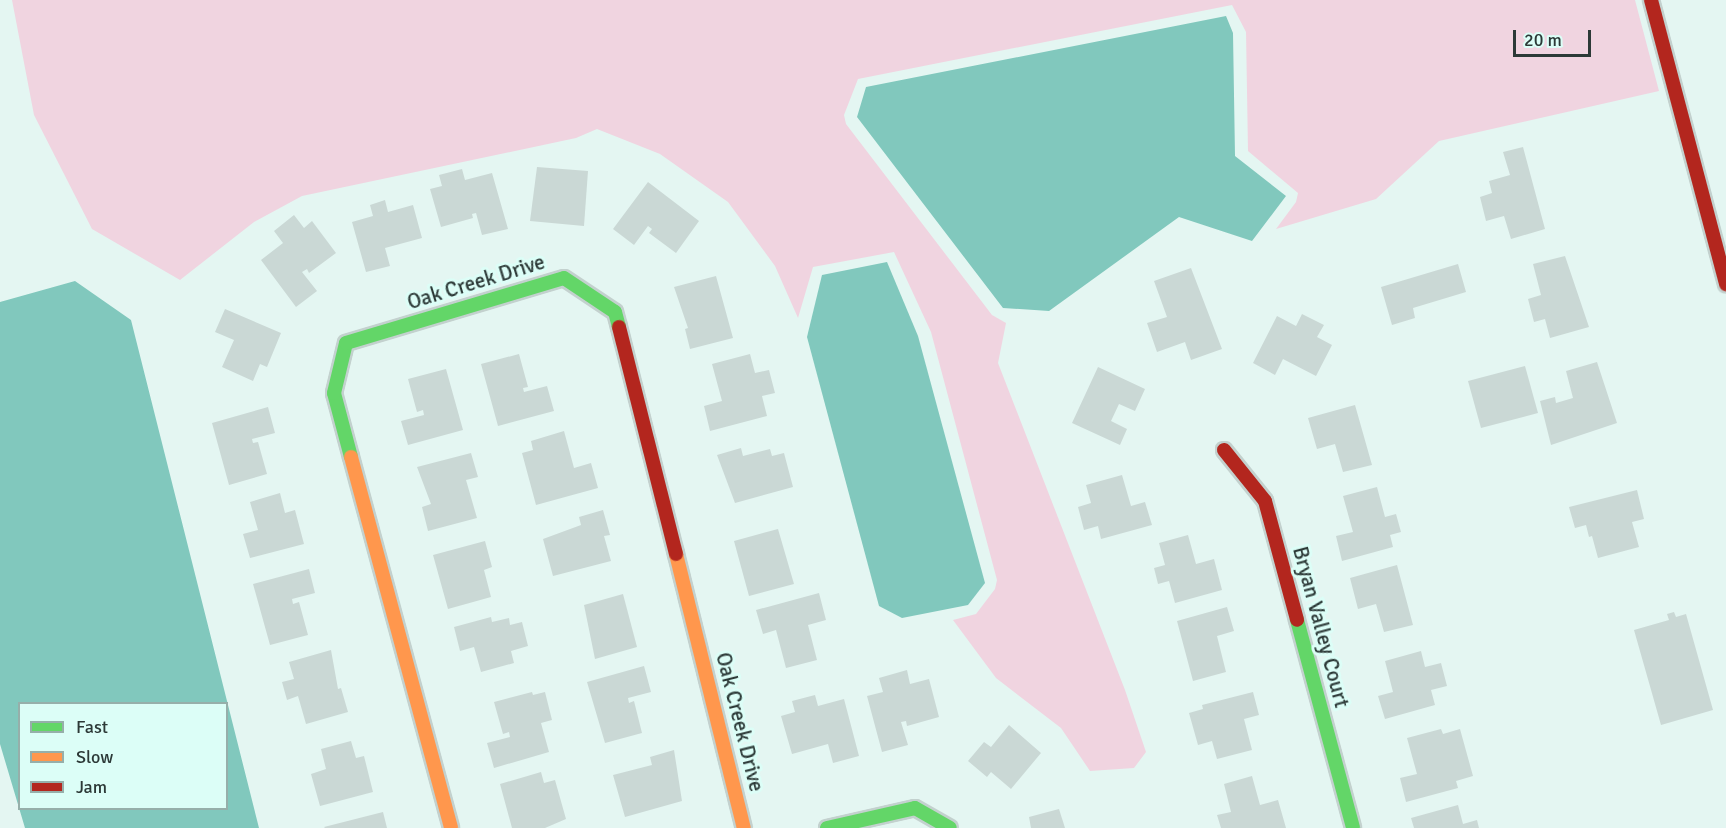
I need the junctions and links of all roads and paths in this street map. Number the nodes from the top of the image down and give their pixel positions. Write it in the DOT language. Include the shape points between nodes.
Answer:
graph roads {
  1 [pos="1651,0"];
  2 [pos="1726,284"];
  3 [pos="1224,450"];
  4 [pos="451,828"];
  5 [pos="744,828"];
  6 [pos="827,828"];
  7 [pos="950,828"];
  8 [pos="1353,828"];
  1 -- 2 [label="street"];
  3 -- 8 [label="street, Bryan Valley Court" via="1265,501"];
  4 -- 5 [label="street, Oak Creek Drive" via="334,393 346,343 564,278 615,312"];
  6 -- 7 [label="street" via="915,808"];
}
